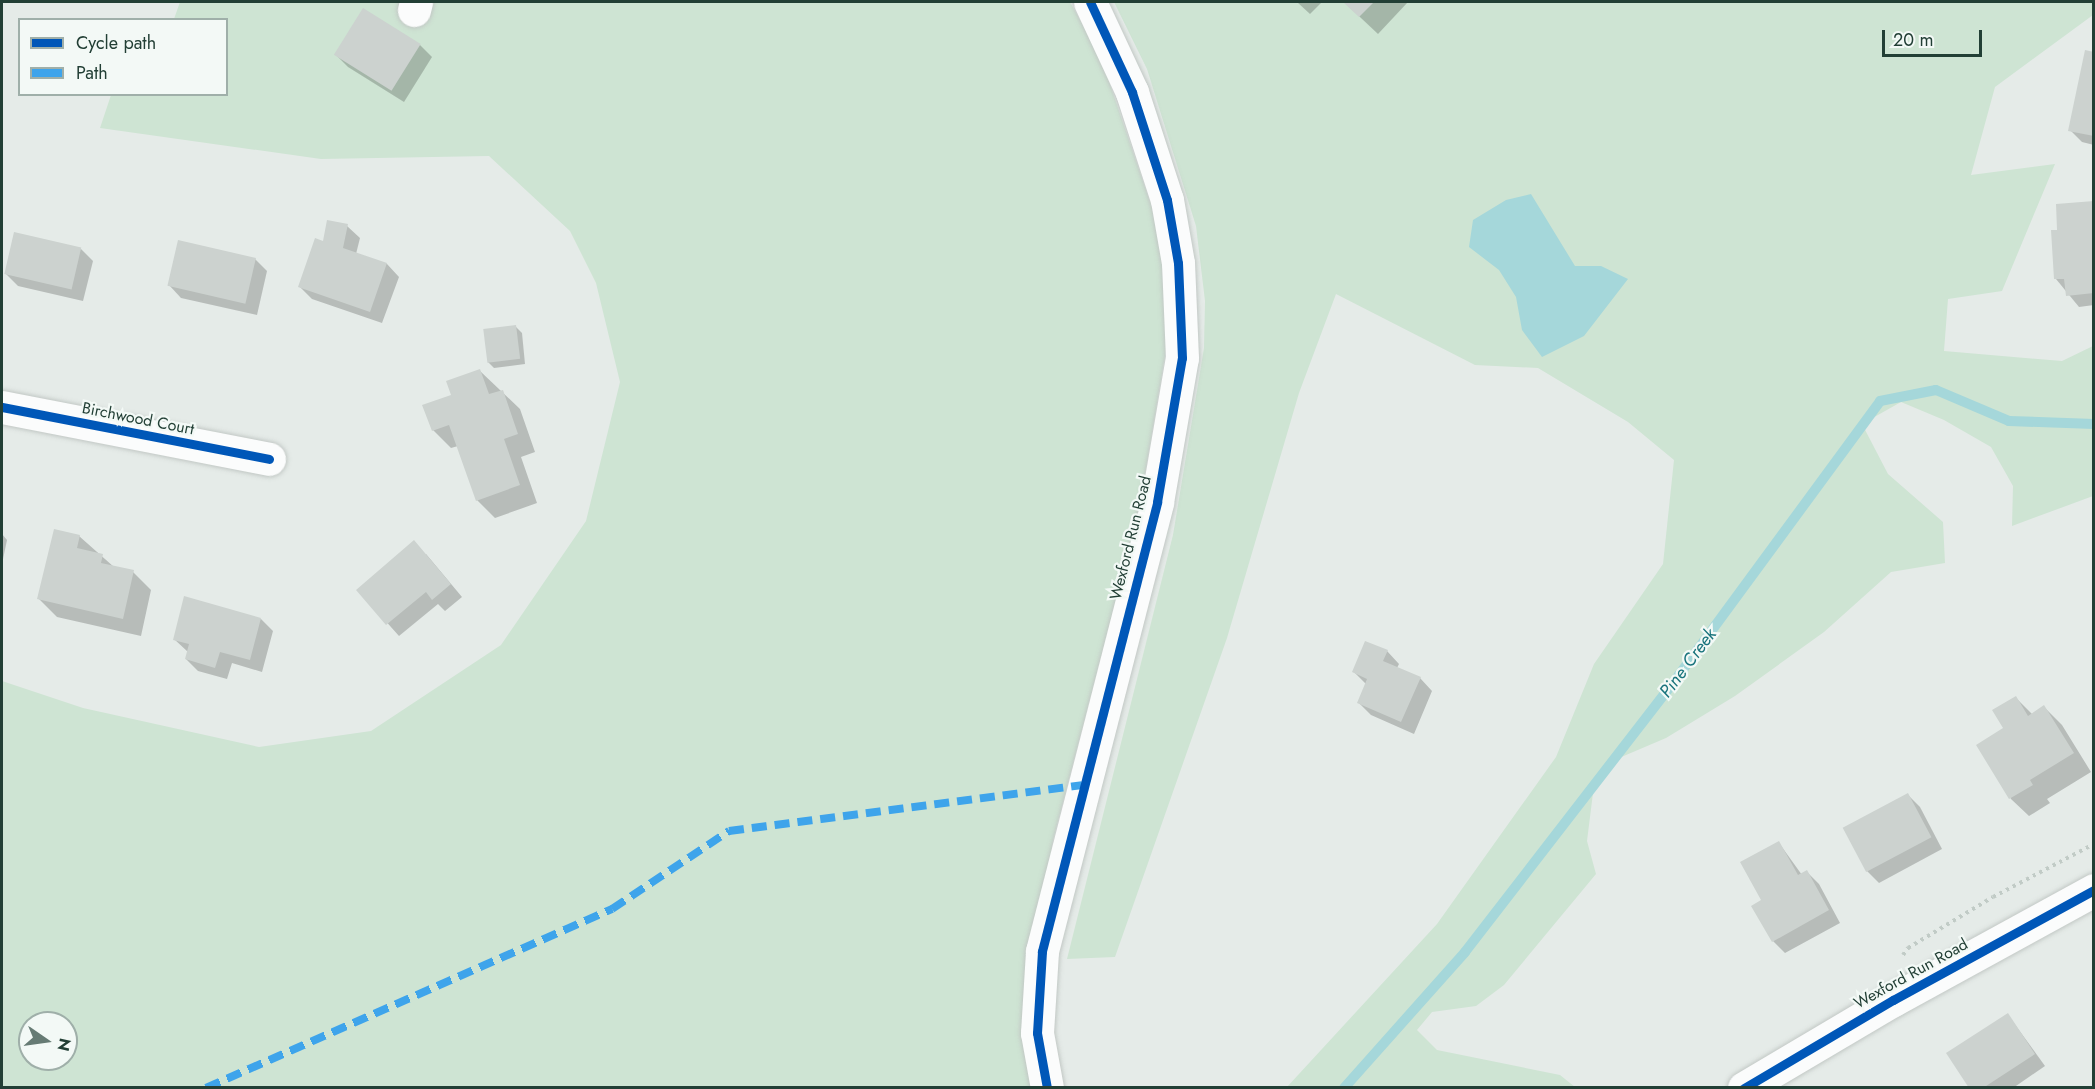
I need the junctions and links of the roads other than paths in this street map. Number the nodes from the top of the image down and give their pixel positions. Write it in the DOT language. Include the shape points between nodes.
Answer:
graph roads {
  1 [pos="1090,2"];
  2 [pos="2,407"];
  3 [pos="269,459"];
  4 [pos="2094,890"];
  5 [pos="1047,1088"];
  6 [pos="1744,1088"];
  1 -- 5 [label="street, Wexford Run Road" via="1132,92 1167,200 1178,263 1182,358 1157,502 1042,951 1037,1033"];
  2 -- 3 [label="street, Birchwood Court"];
  4 -- 6 [label="street, Wexford Run Road"];
}
